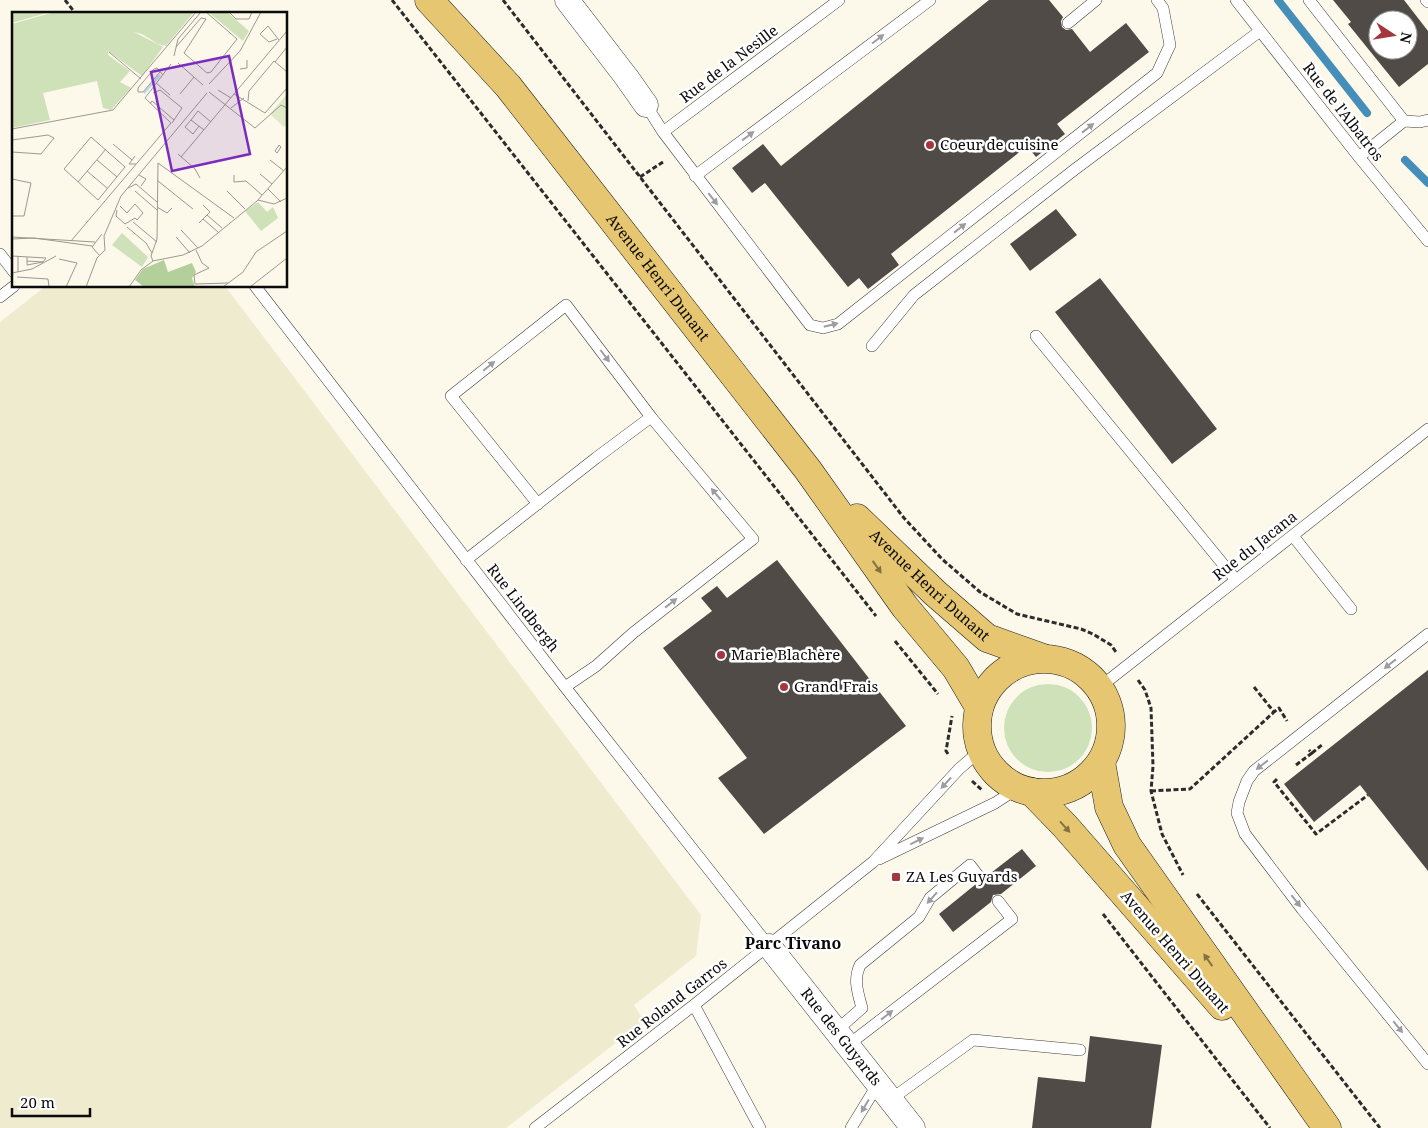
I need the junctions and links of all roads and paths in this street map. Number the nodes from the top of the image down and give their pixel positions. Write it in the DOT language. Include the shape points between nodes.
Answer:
graph roads {
  1 [pos="65,0"];
  2 [pos="392,0"];
  3 [pos="429,0"];
  4 [pos="453,0"];
  5 [pos="503,0"];
  6 [pos="567,0"];
  7 [pos="839,0"];
  8 [pos="930,0"];
  9 [pos="1096,0"];
  10 [pos="1157,0"];
  11 [pos="1236,0"];
  12 [pos="1309,0"];
  13 [pos="74,12"];
  14 [pos="1068,24"];
  15 [pos="1260,31"];
  16 [pos="508,86"];
  17 [pos="646,106"];
  18 [pos="1428,120"];
  19 [pos="1404,121"];
  20 [pos="663,132"];
  21 [pos="677,152"];
  22 [pos="1359,157"];
  23 [pos="695,176"];
  24 [pos="640,177"];
  25 [pos="1428,241"];
  26 [pos="0,254"];
  27 [pos="12,269"];
  28 [pos="12,288"];
  29 [pos="257,288"];
  30 [pos="0,297"];
  31 [pos="1036,336"];
  32 [pos="872,346"];
  33 [pos="651,417"];
  34 [pos="1428,429"];
  35 [pos="808,470"];
  36 [pos="538,504"];
  37 [pos="1293,536"];
  38 [pos="466,560"];
  39 [pos="1236,580"];
  40 [pos="1351,609"];
  41 [pos="879,620"];
  42 [pos="1428,634"];
  43 [pos="892,636"];
  44 [pos="1043,658"];
  45 [pos="1127,666"];
  46 [pos="565,686"];
  47 [pos="1100,687"];
  48 [pos="1254,687"];
  49 [pos="942,700"];
  50 [pos="979,707"];
  51 [pos="949,709"];
  52 [pos="1274,712"];
  53 [pos="1298,736"];
  54 [pos="981,750"];
  55 [pos="1101,762"];
  56 [pos="959,769"];
  57 [pos="1289,770"];
  58 [pos="1282,776"];
  59 [pos="1025,790"];
  60 [pos="1151,791"];
  61 [pos="1368,795"];
  62 [pos="995,803"];
  63 [pos="873,862"];
  64 [pos="980,878"];
  65 [pos="1185,878"];
  66 [pos="1197,893"];
  67 [pos="998,901"];
  68 [pos="1103,914"];
  69 [pos="769,946"];
  70 [pos="694,1006"];
  71 [pos="842,1038"];
  72 [pos="1080,1050"];
  73 [pos="1428,1064"];
  74 [pos="884,1092"];
  75 [pos="1322,1121"];
  76 [pos="907,1126"];
  77 [pos="535,1128"];
  78 [pos="760,1128"];
  79 [pos="851,1128"];
  80 [pos="1270,1128"];
  81 [pos="1380,1128"];
  1 -- 13 [label="path"];
  2 -- 41 [label="path"];
  3 -- 16 [label="main road, Avenue Henri Dunant"];
  4 -- 16 [label="main road, Avenue Henri Dunant"];
  5 -- 24 [label="path"];
  6 -- 17 [label="street"];
  7 -- 20 [label="lane, Rue de la Nesille"];
  23 -- 8 [label="lane, one-way"];
  9 -- 14 [label="lane"];
  23 -- 10 [label="lane, one-way" via="810,325 823,328 838,324 1157,73 1170,45 1164,8"];
  11 -- 15 [label="lane, Rue de l'Albatros"];
  12 -- 19 [label="lane"];
  15 -- 22 [label="lane, Rue de l'Albatros"];
  15 -- 32 [label="lane" via="914,295"];
  16 -- 35 [label="main road, Avenue Henri Dunant"];
  17 -- 20 [label="lane"];
  18 -- 19 [label="lane"];
  19 -- 22 [label="lane"];
  20 -- 21 [label="lane"];
  21 -- 23 [label="lane"];
  21 -- 24 [label="path"];
  22 -- 25 [label="lane, Rue de l'Albatros"];
  24 -- 45 [label="path" via="904,518 942,559 980,592 1017,614 1093,634 1111,645"];
  26 -- 27 [label="lane"];
  28 -- 30 [label="lane"];
  29 -- 38 [label="lane, Rue Lindbergh"];
  31 -- 39 [label="lane"];
  33 -- 36 [label="lane"];
  36 -- 33 [label="lane, one-way" via="451,396 566,304"];
  46 -- 33 [label="lane, one-way" via="596,666 753,539"];
  34 -- 37 [label="lane, Rue du Jacana"];
  35 -- 44 [label="main road, Avenue Henri Dunant" via="935,593 987,638"];
  35 -- 50 [label="main road, Avenue Henri Dunant, one-way" via="905,607 956,668"];
  36 -- 38 [label="lane"];
  37 -- 39 [label="lane, Rue du Jacana"];
  37 -- 40 [label="lane"];
  38 -- 46 [label="lane, Rue Lindbergh"];
  39 -- 45 [label="lane, Rue du Jacana"];
  42 -- 53 [label="lane, one-way"];
  43 -- 49 [label="path"];
  44 -- 47 [label="main road" via="1069,662 1086,672"];
  44 -- 50 [label="main road" via="1022,662 1005,670 991,684"];
  45 -- 47 [label="lane, Rue du Jacana"];
  45 -- 60 [label="path" via="1144,690 1151,708"];
  46 -- 69 [label="lane, Rue Lindbergh"];
  47 -- 55 [label="main road" via="1110,709 1112,730"];
  48 -- 52 [label="path"];
  50 -- 54 [label="main road" via="977,729"];
  51 -- 56 [label="path" via="952,717 946,751"];
  52 -- 53 [label="path" via="1279,708"];
  52 -- 60 [label="path" via="1190,789"];
  53 -- 57 [label="path" via="1312,753"];
  53 -- 73 [label="lane, one-way" via="1254,770 1247,781 1237,813 1245,834"];
  54 -- 56 [label="lane, Rue Roland Garros"];
  54 -- 59 [label="main road" via="1002,779"];
  55 -- 59 [label="main road" via="1088,778 1071,788 1051,793"];
  75 -- 55 [label="main road, Avenue Henri Dunant, one-way" via="1127,845 1109,807"];
  56 -- 62 [label="path"];
  56 -- 63 [label="lane, Rue Roland Garros, one-way"];
  58 -- 61 [label="path" via="1274,782 1316,834"];
  59 -- 62 [label="lane, Rue Roland Garros"];
  59 -- 75 [label="main road, Avenue Henri Dunant, one-way" via="1065,826"];
  60 -- 65 [label="path" via="1162,834"];
  63 -- 62 [label="lane, Rue Roland Garros, one-way"];
  63 -- 69 [label="lane, Rue Roland Garros"];
  64 -- 71 [label="lane, one-way" via="970,865 930,898 919,917 860,965 856,986 862,1008"];
  66 -- 81 [label="path"];
  71 -- 67 [label="lane, one-way" via="1012,919"];
  68 -- 80 [label="path"];
  69 -- 70 [label="lane, Rue Roland Garros"];
  69 -- 71 [label="street, Rue des Guyards"];
  70 -- 77 [label="lane, Rue Roland Garros"];
  70 -- 78 [label="lane"];
  71 -- 74 [label="street, Rue des Guyards"];
  72 -- 74 [label="lane" via="973,1040"];
  74 -- 76 [label="street, Rue des Guyards"];
  74 -- 79 [label="lane, one-way"];
}
